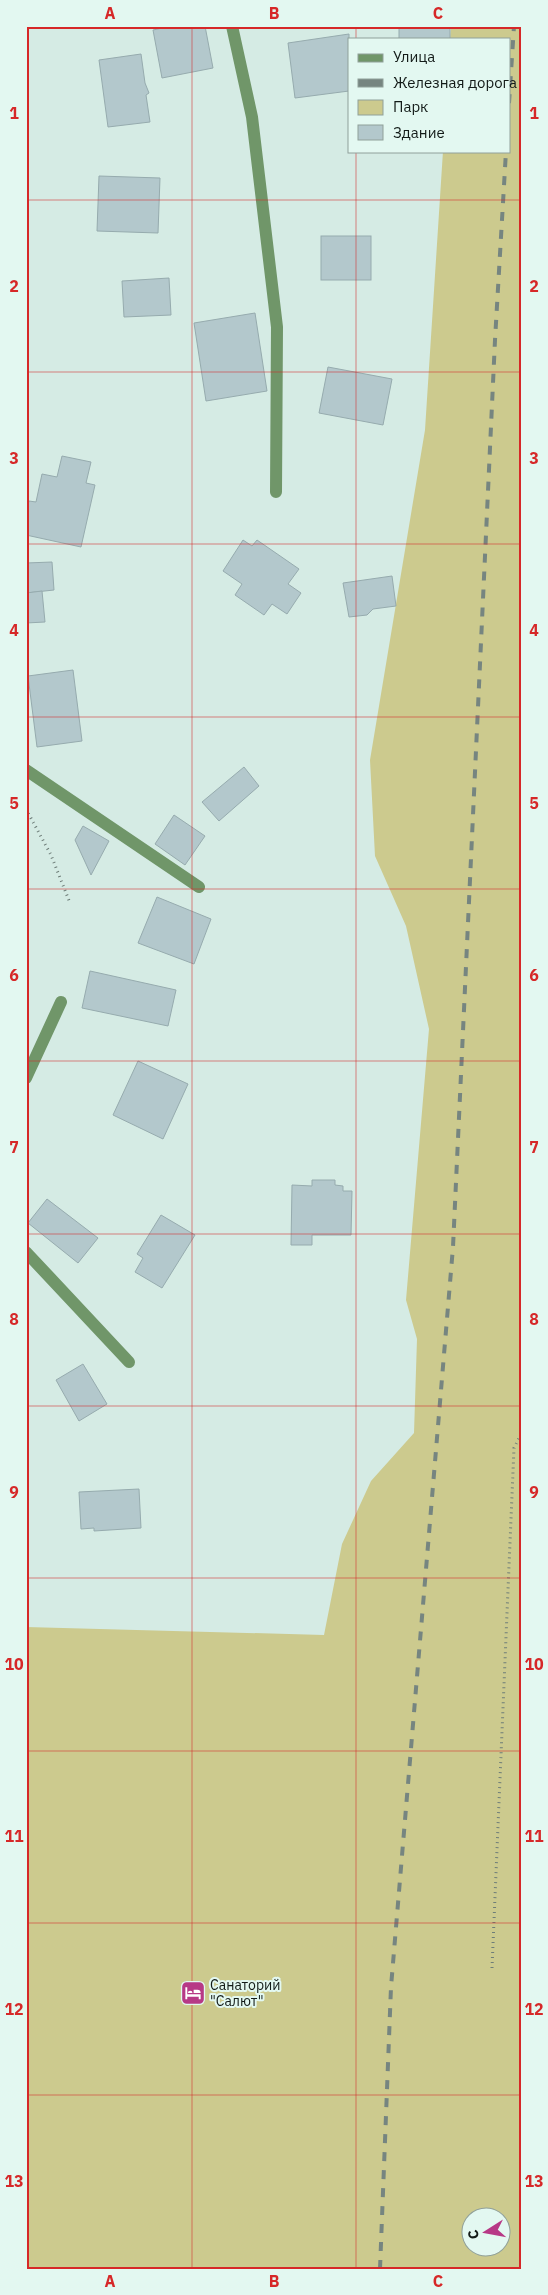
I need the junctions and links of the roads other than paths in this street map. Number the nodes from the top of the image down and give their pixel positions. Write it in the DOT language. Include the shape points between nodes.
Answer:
graph roads {
  1 [pos="232,26"];
  2 [pos="276,492"];
  3 [pos="26,770"];
  4 [pos="199,887"];
  5 [pos="61,1002"];
  6 [pos="26,1078"];
  7 [pos="26,1252"];
  8 [pos="129,1362"];
  1 -- 2 [label="lane" via="252,117 277,327"];
  3 -- 4 [label="lane"];
  5 -- 6 [label="lane"];
  7 -- 8 [label="lane"];
}
